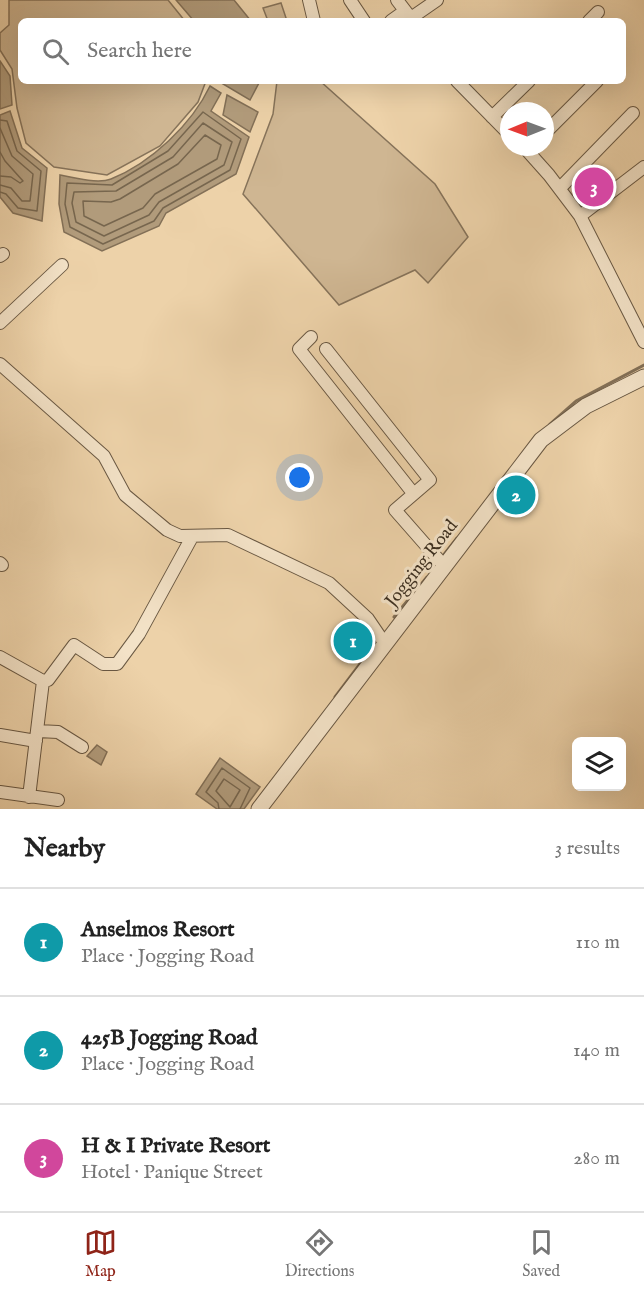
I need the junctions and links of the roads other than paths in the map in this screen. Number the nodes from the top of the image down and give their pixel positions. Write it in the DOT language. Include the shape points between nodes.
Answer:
graph roads {
  1 [pos="309,0"];
  2 [pos="350,0"];
  3 [pos="397,0"];
  4 [pos="437,0"];
  5 [pos="409,16"];
  6 [pos="313,18"];
  7 [pos="362,18"];
  8 [pos="463,84"];
  9 [pos="526,84"];
  10 [pos="594,84"];
  11 [pos="633,113"];
  12 [pos="492,117"];
  13 [pos="554,124"];
  14 [pos="500,125"];
  15 [pos="534,156"];
  16 [pos="644,167"];
  17 [pos="560,188"];
  18 [pos="580,216"];
  19 [pos="62,265"];
  20 [pos="0,323"];
  21 [pos="311,337"];
  22 [pos="644,342"];
  23 [pos="326,349"];
  24 [pos="0,364"];
  25 [pos="644,376"];
  26 [pos="413,493"];
  27 [pos="192,537"];
  28 [pos="445,567"];
  29 [pos="385,644"];
  30 [pos="0,657"];
  31 [pos="43,681"];
  32 [pos="0,735"];
  33 [pos="37,736"];
  34 [pos="82,747"];
  35 [pos="0,792"];
  36 [pos="29,796"];
  37 [pos="58,800"];
  38 [pos="259,809"];
  1 -- 6 [label="street"];
  2 -- 7 [label="street"];
  3 -- 5 [label="street"];
  4 -- 5 [label="street"];
  8 -- 12 [label="street"];
  9 -- 12 [label="street"];
  10 -- 13 [label="street"];
  11 -- 17 [label="street"];
  12 -- 14 [label="street"];
  15 -- 17 [label="street"];
  16 -- 18 [label="street"];
  17 -- 18 [label="street"];
  18 -- 22 [label="street"];
  19 -- 20 [label="street"];
  21 -- 26 [label="street" via="299,349"];
  23 -- 26 [label="street" via="430,480"];
  24 -- 27 [label="street" via="104,456 124,495 167,530"];
  25 -- 28 [label="street, Jogging Road" via="586,406 541,440"];
  26 -- 28 [label="street" via="395,510"];
  27 -- 29 [label="street" via="228,535 329,583 368,619"];
  27 -- 31 [label="street" via="139,634 117,664 103,664 74,645 48,680"];
  28 -- 29 [label="street, Jogging Road"];
  29 -- 38 [label="street, Jogging Road"];
  30 -- 31 [label="street"];
  31 -- 33 [label="street"];
  32 -- 33 [label="street"];
  33 -- 34 [label="street" via="58,732"];
  33 -- 36 [label="street"];
  35 -- 36 [label="street"];
  36 -- 37 [label="street"];
}
